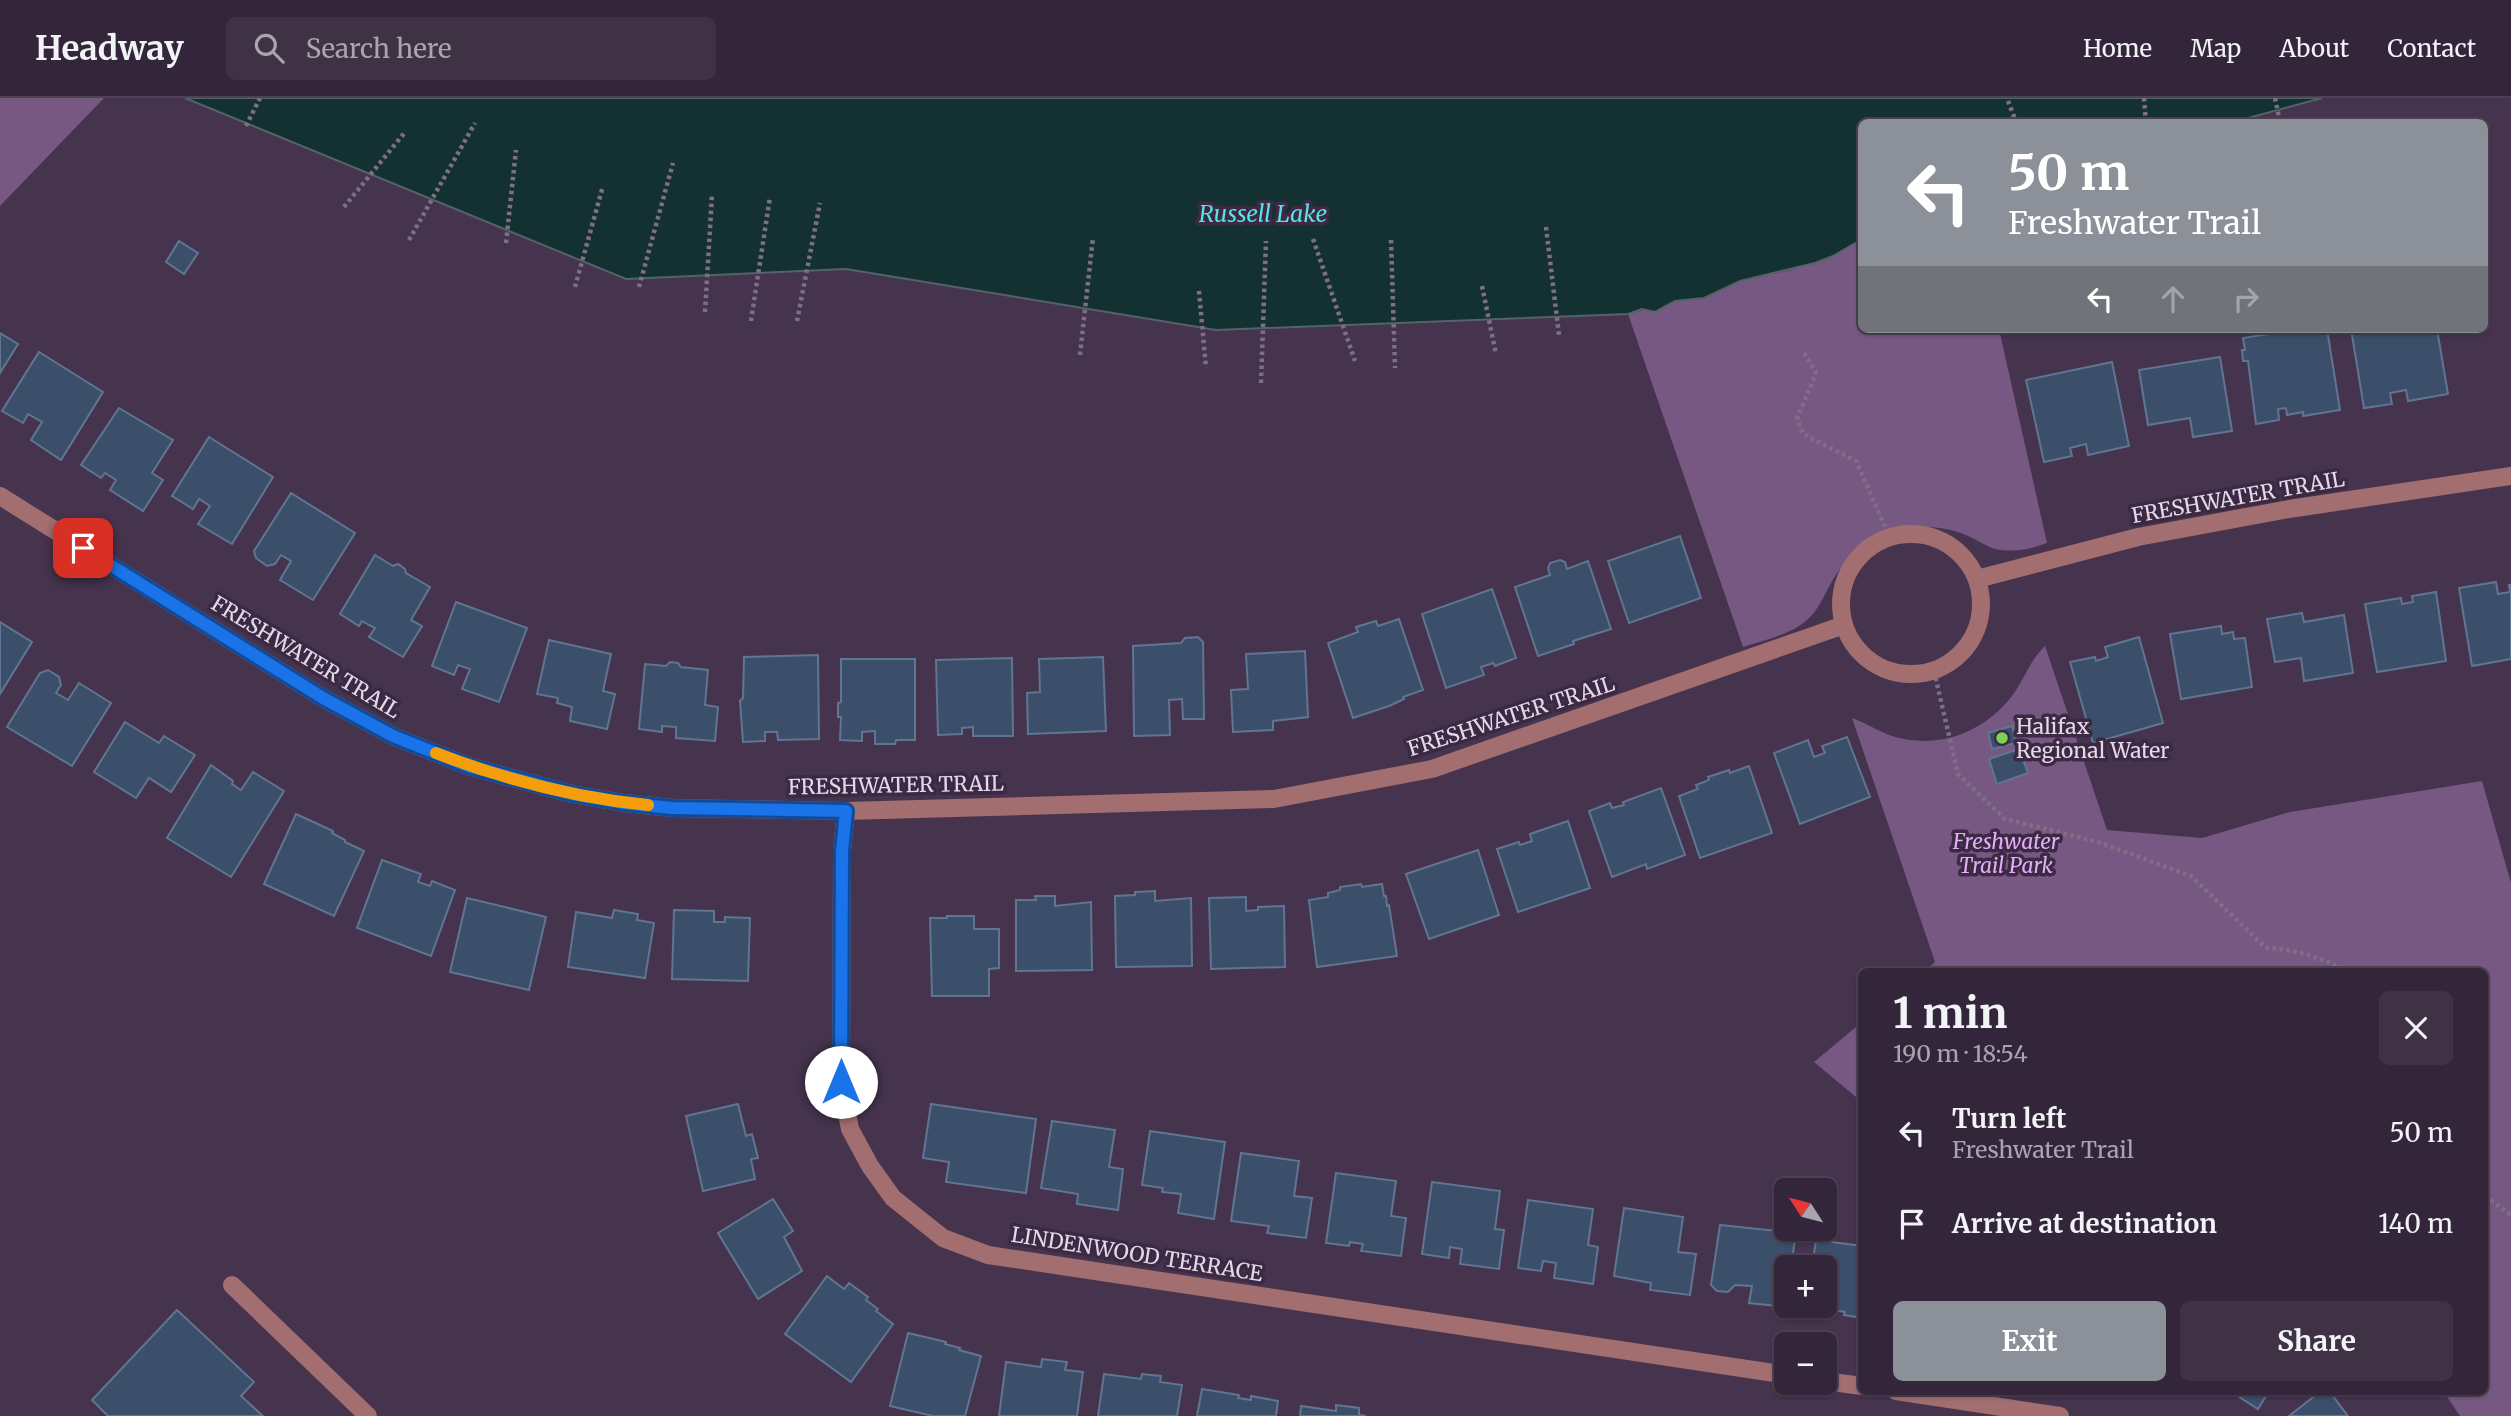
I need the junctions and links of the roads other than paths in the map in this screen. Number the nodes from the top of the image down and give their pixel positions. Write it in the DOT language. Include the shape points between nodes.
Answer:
graph roads {
  1 [pos="2511,477"];
  2 [pos="0,496"];
  3 [pos="1978,579"];
  4 [pos="1844,625"];
  5 [pos="846,811"];
  6 [pos="232,1285"];
  7 [pos="1774,1373"];
  8 [pos="1837,1383"];
  9 [pos="1858,1385"];
  10 [pos="1922,1395"];
  11 [pos="368,1416"];
  12 [pos="2060,1416"];
  1 -- 3 [label="street, FRESHWATER TRAIL" via="2289,509 2138,537"];
  2 -- 5 [label="street, FRESHWATER TRAIL" via="323,698 393,736 468,766 624,803"];
  3 -- 4 [label="street" via="1947,543 1925,535 1900,534 1878,542 1859,557 1846,578 1841,601"];
  3 -- 4 [label="street" via="1979,624 1954,660 1934,671 1889,671 1854,645"];
  4 -- 5 [label="street, FRESHWATER TRAIL" via="1432,769 1354,785 1274,799"];
  5 -- 7 [label="street, LINDENWOOD TERRACE" via="841,1082 850,1129 893,1198 943,1238 988,1255"];
  6 -- 11 [label="street"];
  8 -- 9 [label="street"];
  10 -- 12 [label="street"];
}
